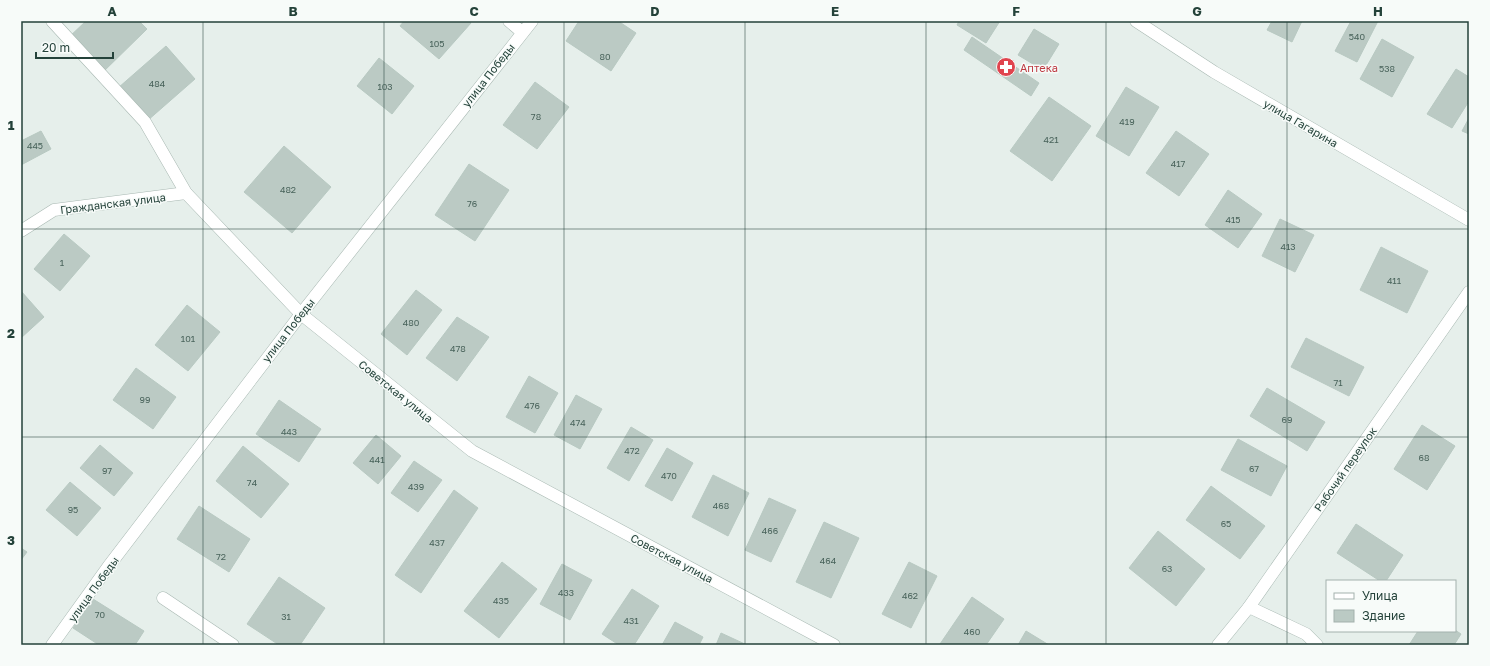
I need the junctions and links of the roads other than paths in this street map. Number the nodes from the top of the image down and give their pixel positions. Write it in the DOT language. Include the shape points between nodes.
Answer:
graph roads {
  1 [pos="52,21"];
  2 [pos="509,21"];
  3 [pos="532,21"];
  4 [pos="1136,21"];
  5 [pos="522,32"];
  6 [pos="186,193"];
  7 [pos="1469,220"];
  8 [pos="21,231"];
  9 [pos="1469,292"];
  10 [pos="301,314"];
  11 [pos="163,598"];
  12 [pos="1249,606"];
  13 [pos="52,645"];
  14 [pos="233,645"];
  15 [pos="834,645"];
  16 [pos="1218,645"];
  17 [pos="1317,645"];
  1 -- 6 [label="street, Советская улица" via="145,122"];
  2 -- 5 [label="street"];
  3 -- 5 [label="street, улица Победы"];
  4 -- 7 [label="street, улица Гагарина" via="1214,72"];
  5 -- 10 [label="street, улица Победы"];
  6 -- 8 [label="street, Гражданская улица" via="54,210"];
  6 -- 10 [label="street, Советская улица"];
  9 -- 12 [label="street, Рабочий переулок"];
  10 -- 13 [label="street, улица Победы" via="108,567"];
  10 -- 15 [label="street, Советская улица" via="472,451"];
  11 -- 14 [label="street"];
  12 -- 16 [label="street, Рабочий переулок"];
  12 -- 17 [label="street" via="1306,634"];
}
